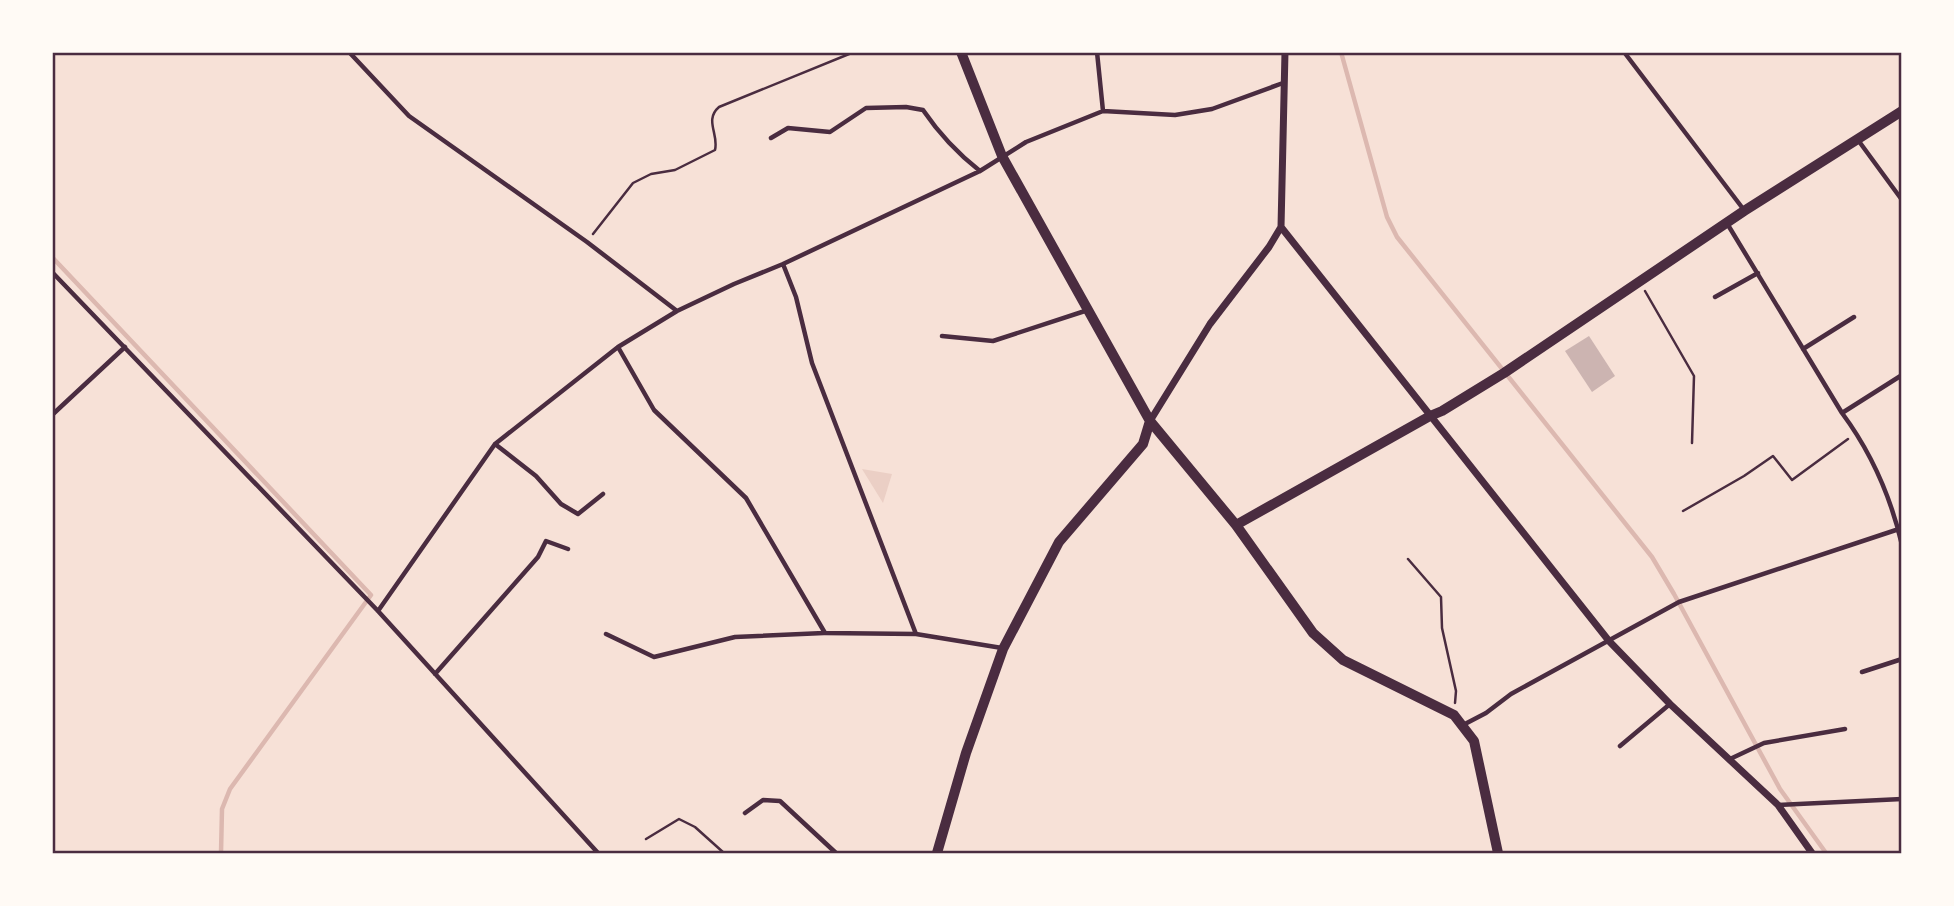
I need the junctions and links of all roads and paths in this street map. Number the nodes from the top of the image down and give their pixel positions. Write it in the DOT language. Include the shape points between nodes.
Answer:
graph roads {
  1 [pos="349,52"];
  2 [pos="854,52"];
  3 [pos="961,52"];
  4 [pos="1097,52"];
  5 [pos="1285,52"];
  6 [pos="1624,52"];
  7 [pos="1283,83"];
  8 [pos="1103,110"];
  9 [pos="1902,111"];
  10 [pos="771,138"];
  11 [pos="1858,139"];
  12 [pos="1002,156"];
  13 [pos="980,171"];
  14 [pos="1902,200"];
  15 [pos="1744,211"];
  16 [pos="1728,224"];
  17 [pos="1281,227"];
  18 [pos="587,242"];
  19 [pos="783,264"];
  20 [pos="52,272"];
  21 [pos="1758,273"];
  22 [pos="1640,282"];
  23 [pos="1715,297"];
  24 [pos="1088,310"];
  25 [pos="677,311"];
  26 [pos="1854,317"];
  27 [pos="942,336"];
  28 [pos="125,347"];
  29 [pos="618,347"];
  30 [pos="1803,349"];
  31 [pos="1902,375"];
  32 [pos="1842,413"];
  33 [pos="52,415"];
  34 [pos="1430,416"];
  35 [pos="1150,421"];
  36 [pos="1857,433"];
  37 [pos="1692,443"];
  38 [pos="495,444"];
  39 [pos="603,494"];
  40 [pos="1683,511"];
  41 [pos="1236,525"];
  42 [pos="1900,528"];
  43 [pos="1902,545"];
  44 [pos="568,549"];
  45 [pos="1408,559"];
  46 [pos="378,611"];
  47 [pos="825,633"];
  48 [pos="606,634"];
  49 [pos="916,634"];
  50 [pos="1609,641"];
  51 [pos="1003,649"];
  52 [pos="1902,659"];
  53 [pos="1861,672"];
  54 [pos="435,674"];
  55 [pos="1670,704"];
  56 [pos="1454,715"];
  57 [pos="1462,726"];
  58 [pos="1845,729"];
  59 [pos="1620,746"];
  60 [pos="1729,759"];
  61 [pos="1902,799"];
  62 [pos="1778,805"];
  63 [pos="745,813"];
  64 [pos="646,839"];
  65 [pos="598,853"];
  66 [pos="724,853"];
  67 [pos="836,853"];
  68 [pos="937,853"];
  69 [pos="1498,853"];
  70 [pos="1812,853"];
  1 -- 18 [label="lane" via="409,116"];
  2 -- 18 [label="path" via="719,107 711,118 715,150 675,170 633,183"];
  3 -- 12 [label="street"];
  4 -- 8 [label="lane"];
  5 -- 7 [label="street"];
  6 -- 15 [label="lane"];
  7 -- 8 [label="lane" via="1212,109 1175,115"];
  7 -- 17 [label="street"];
  8 -- 12 [label="lane"];
  9 -- 11 [label="street"];
  10 -- 13 [label="lane" via="788,128 830,132 866,108 906,107 923,110 940,135"];
  11 -- 14 [label="lane"];
  11 -- 15 [label="street"];
  12 -- 13 [label="lane"];
  12 -- 24 [label="street"];
  13 -- 19 [label="lane"];
  15 -- 16 [label="street"];
  16 -- 21 [label="lane"];
  16 -- 22 [label="street"];
  17 -- 34 [label="street"];
  17 -- 35 [label="street" via="1210,324"];
  18 -- 25 [label="lane"];
  19 -- 25 [label="lane"];
  19 -- 49 [label="lane" via="812,363"];
  20 -- 28 [label="lane"];
  21 -- 23 [label="lane"];
  21 -- 30 [label="lane"];
  22 -- 34 [label="street" via="1504,373"];
  22 -- 37 [label="path" via="1694,376"];
  24 -- 27 [label="lane" via="993,341"];
  24 -- 35 [label="street"];
  25 -- 29 [label="lane"];
  26 -- 30 [label="lane"];
  28 -- 33 [label="lane"];
  28 -- 46 [label="lane"];
  29 -- 38 [label="lane"];
  29 -- 47 [label="lane" via="654,410 746,498"];
  30 -- 32 [label="lane"];
  31 -- 32 [label="lane"];
  32 -- 36 [label="lane"];
  34 -- 41 [label="street"];
  34 -- 50 [label="street"];
  35 -- 41 [label="street"];
  35 -- 51 [label="street" via="1143,444 1059,542"];
  36 -- 40 [label="path" via="1792,481 1773,456"];
  36 -- 42 [label="lane"];
  38 -- 39 [label="lane" via="578,514"];
  38 -- 46 [label="lane"];
  41 -- 56 [label="street" via="1313,633 1343,660"];
  42 -- 43 [label="lane"];
  42 -- 50 [label="lane" via="1679,602"];
  44 -- 54 [label="lane" via="546,541"];
  45 -- 56 [label="path" via="1441,597 1442,628 1456,691"];
  46 -- 54 [label="lane"];
  47 -- 48 [label="lane" via="735,638 654,657"];
  47 -- 49 [label="lane"];
  49 -- 51 [label="lane"];
  50 -- 55 [label="street"];
  50 -- 57 [label="lane"];
  51 -- 68 [label="street"];
  52 -- 53 [label="lane"];
  54 -- 65 [label="lane"];
  55 -- 59 [label="lane"];
  55 -- 60 [label="street"];
  56 -- 57 [label="street"];
  57 -- 69 [label="street" via="1474,741"];
  58 -- 60 [label="lane" via="1764,743"];
  60 -- 62 [label="street"];
  61 -- 62 [label="lane"];
  62 -- 70 [label="street"];
  63 -- 67 [label="lane" via="763,800 780,801"];
  64 -- 66 [label="path" via="679,819"];
}
